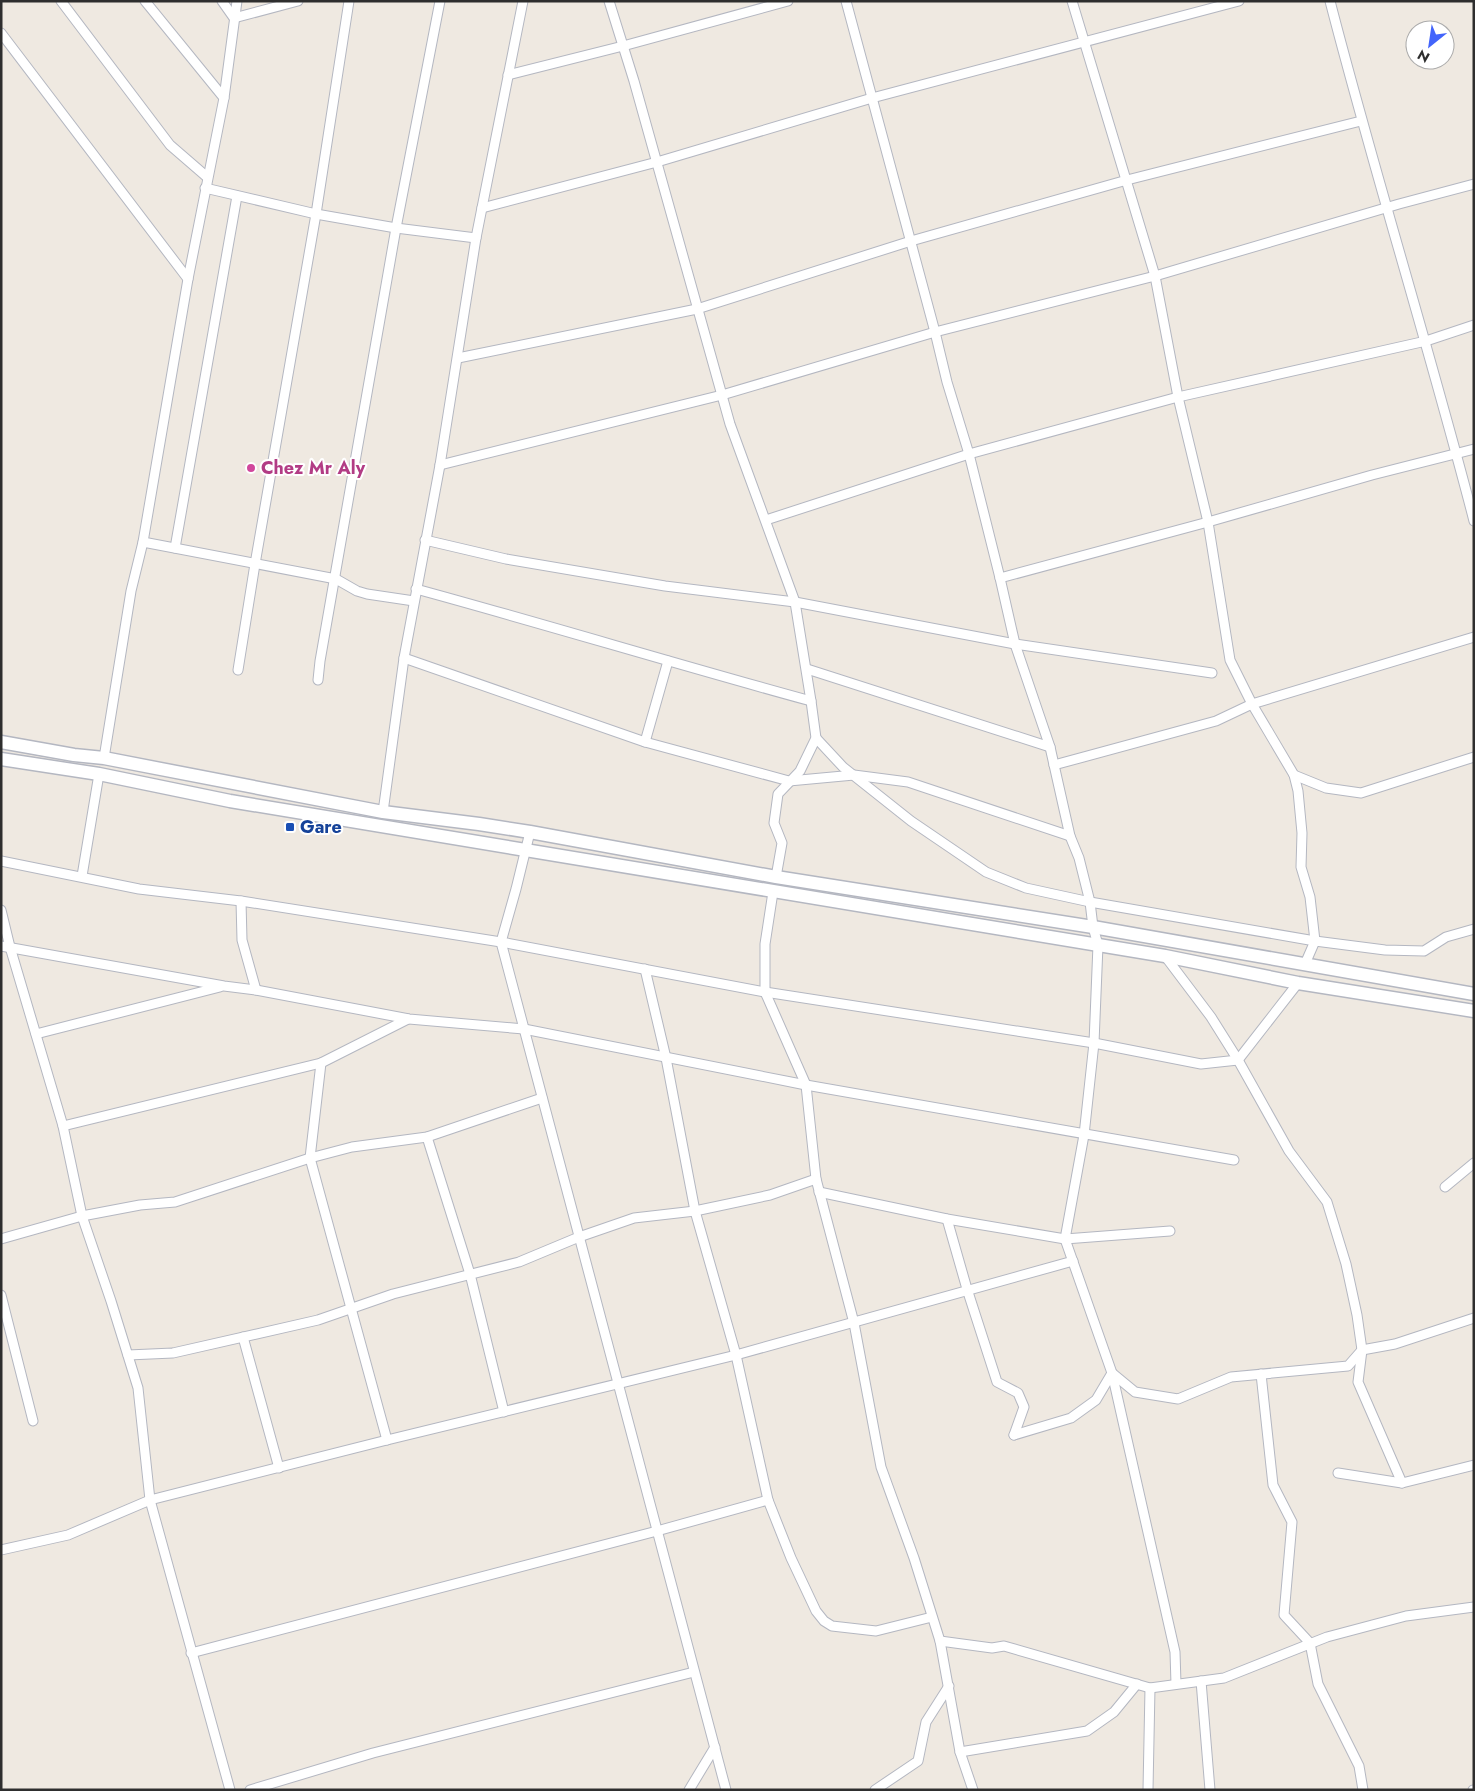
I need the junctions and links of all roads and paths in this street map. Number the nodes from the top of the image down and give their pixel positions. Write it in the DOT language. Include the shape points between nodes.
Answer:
graph roads {
  1 [pos="61,1"];
  2 [pos="145,1"];
  3 [pos="222,1"];
  4 [pos="237,1"];
  5 [pos="349,1"];
  6 [pos="440,1"];
  7 [pos="523,1"];
  8 [pos="609,1"];
  9 [pos="788,1"];
  10 [pos="846,1"];
  11 [pos="1072,1"];
  12 [pos="1239,1"];
  13 [pos="1330,1"];
  14 [pos="294,2"];
  15 [pos="234,18"];
  16 [pos="1,33"];
  17 [pos="1084,42"];
  18 [pos="623,46"];
  19 [pos="508,75"];
  20 [pos="224,98"];
  21 [pos="872,98"];
  22 [pos="1361,121"];
  23 [pos="657,162"];
  24 [pos="207,177"];
  25 [pos="1126,180"];
  26 [pos="1474,184"];
  27 [pos="205,188"];
  28 [pos="237,196"];
  29 [pos="482,208"];
  30 [pos="1386,208"];
  31 [pos="316,214"];
  32 [pos="396,228"];
  33 [pos="476,238"];
  34 [pos="911,241"];
  35 [pos="1155,276"];
  36 [pos="188,279"];
  37 [pos="697,309"];
  38 [pos="1474,325"];
  39 [pos="935,332"];
  40 [pos="1426,341"];
  41 [pos="458,358"];
  42 [pos="722,395"];
  43 [pos="1178,397"];
  44 [pos="1474,449"];
  45 [pos="1456,453"];
  46 [pos="968,454"];
  47 [pos="440,465"];
  48 [pos="766,520"];
  49 [pos="1474,521"];
  50 [pos="1208,522"];
  51 [pos="425,540"];
  52 [pos="143,542"];
  53 [pos="175,548"];
  54 [pos="255,564"];
  55 [pos="1000,578"];
  56 [pos="336,579"];
  57 [pos="416,590"];
  58 [pos="414,601"];
  59 [pos="795,602"];
  60 [pos="1474,637"];
  61 [pos="1014,644"];
  62 [pos="404,658"];
  63 [pos="668,662"];
  64 [pos="807,669"];
  65 [pos="238,670"];
  66 [pos="1212,673"];
  67 [pos="318,680"];
  68 [pos="811,700"];
  69 [pos="1252,704"];
  70 [pos="816,738"];
  71 [pos="1,742"];
  72 [pos="645,742"];
  73 [pos="1050,747"];
  74 [pos="1474,757"];
  75 [pos="1,758"];
  76 [pos="104,758"];
  77 [pos="1054,764"];
  78 [pos="99,774"];
  79 [pos="854,775"];
  80 [pos="1294,775"];
  81 [pos="790,781"];
  82 [pos="383,812"];
  83 [pos="381,827"];
  84 [pos="530,832"];
  85 [pos="1070,836"];
  86 [pos="527,849"];
  87 [pos="1,861"];
  88 [pos="82,876"];
  89 [pos="776,877"];
  90 [pos="773,892"];
  91 [pos="241,901"];
  92 [pos="1090,902"];
  93 [pos="1,910"];
  94 [pos="1093,927"];
  95 [pos="1474,929"];
  96 [pos="1315,941"];
  97 [pos="501,942"];
  98 [pos="6,946"];
  99 [pos="1098,946"];
  100 [pos="1165,956"];
  101 [pos="1305,964"];
  102 [pos="645,969"];
  103 [pos="1298,983"];
  104 [pos="224,986"];
  105 [pos="256,990"];
  106 [pos="765,992"];
  107 [pos="1474,994"];
  108 [pos="1474,1011"];
  109 [pos="409,1019"];
  110 [pos="524,1029"];
  111 [pos="36,1034"];
  112 [pos="1094,1043"];
  113 [pos="666,1058"];
  114 [pos="1238,1060"];
  115 [pos="321,1063"];
  116 [pos="806,1085"];
  117 [pos="542,1098"];
  118 [pos="63,1126"];
  119 [pos="1084,1134"];
  120 [pos="428,1137"];
  121 [pos="310,1158"];
  122 [pos="1234,1160"];
  123 [pos="1474,1163"];
  124 [pos="816,1179"];
  125 [pos="1445,1187"];
  126 [pos="820,1192"];
  127 [pos="695,1211"];
  128 [pos="82,1216"];
  129 [pos="947,1219"];
  130 [pos="1170,1232"];
  131 [pos="579,1236"];
  132 [pos="1,1239"];
  133 [pos="1065,1239"];
  134 [pos="1073,1261"];
  135 [pos="470,1274"];
  136 [pos="967,1289"];
  137 [pos="1,1295"];
  138 [pos="352,1308"];
  139 [pos="1474,1318"];
  140 [pos="854,1323"];
  141 [pos="243,1337"];
  142 [pos="1362,1350"];
  143 [pos="128,1355"];
  144 [pos="736,1355"];
  145 [pos="1112,1374"];
  146 [pos="1261,1374"];
  147 [pos="619,1384"];
  148 [pos="504,1412"];
  149 [pos="33,1421"];
  150 [pos="387,1440"];
  151 [pos="1474,1465"];
  152 [pos="279,1468"];
  153 [pos="1338,1474"];
  154 [pos="1402,1483"];
  155 [pos="150,1500"];
  156 [pos="768,1500"];
  157 [pos="657,1531"];
  158 [pos="1,1550"];
  159 [pos="1474,1607"];
  160 [pos="932,1617"];
  161 [pos="940,1641"];
  162 [pos="1310,1643"];
  163 [pos="191,1652"];
  164 [pos="694,1672"];
  165 [pos="1201,1681"];
  166 [pos="1137,1684"];
  167 [pos="1176,1684"];
  168 [pos="949,1686"];
  169 [pos="1150,1688"];
  170 [pos="715,1746"];
  171 [pos="960,1752"];
  172 [pos="230,1790"];
  173 [pos="250,1790"];
  174 [pos="689,1790"];
  175 [pos="726,1790"];
  176 [pos="875,1790"];
  177 [pos="973,1790"];
  178 [pos="1148,1790"];
  179 [pos="1210,1790"];
  180 [pos="1363,1790"];
  1 -- 24 [label="street" via="170,144"];
  2 -- 20 [label="street"];
  3 -- 15 [label="street"];
  4 -- 15 [label="street"];
  5 -- 31 [label="street"];
  6 -- 32 [label="street"];
  7 -- 19 [label="street"];
  8 -- 18 [label="street"];
  9 -- 18 [label="street"];
  10 -- 21 [label="street"];
  11 -- 17 [label="street"];
  12 -- 17 [label="street"];
  13 -- 22 [label="street"];
  14 -- 15 [label="street"];
  15 -- 20 [label="street"];
  16 -- 36 [label="street"];
  17 -- 21 [label="street"];
  17 -- 25 [label="street"];
  18 -- 19 [label="street"];
  18 -- 23 [label="street"];
  19 -- 29 [label="street"];
  20 -- 24 [label="street"];
  21 -- 23 [label="street"];
  21 -- 34 [label="street"];
  22 -- 25 [label="street"];
  22 -- 30 [label="street"];
  23 -- 29 [label="street"];
  23 -- 37 [label="street"];
  24 -- 27 [label="street"];
  25 -- 34 [label="street"];
  25 -- 35 [label="street"];
  26 -- 30 [label="street"];
  27 -- 28 [label="street"];
  27 -- 36 [label="street"];
  28 -- 31 [label="street"];
  28 -- 53 [label="street"];
  29 -- 33 [label="street"];
  30 -- 35 [label="street"];
  30 -- 40 [label="street"];
  31 -- 32 [label="street"];
  31 -- 54 [label="street"];
  32 -- 33 [label="street"];
  32 -- 56 [label="street"];
  33 -- 41 [label="street"];
  34 -- 37 [label="street"];
  34 -- 39 [label="street"];
  35 -- 39 [label="street"];
  35 -- 43 [label="street"];
  36 -- 52 [label="street"];
  37 -- 41 [label="street"];
  37 -- 42 [label="street"];
  38 -- 40 [label="street"];
  39 -- 42 [label="street"];
  39 -- 46 [label="street"];
  40 -- 43 [label="street"];
  40 -- 45 [label="street"];
  41 -- 47 [label="street"];
  42 -- 47 [label="street"];
  42 -- 48 [label="street"];
  43 -- 46 [label="street"];
  43 -- 50 [label="street"];
  44 -- 45 [label="street"];
  45 -- 49 [label="street"];
  45 -- 50 [label="street"];
  46 -- 48 [label="street"];
  46 -- 55 [label="street"];
  47 -- 51 [label="street"];
  48 -- 59 [label="street"];
  50 -- 55 [label="street"];
  50 -- 69 [label="street" via="1230,660"];
  51 -- 57 [label="street"];
  51 -- 59 [label="street" via="506,559 665,586"];
  52 -- 53 [label="street"];
  52 -- 76 [label="street" via="131,591"];
  53 -- 54 [label="street"];
  54 -- 56 [label="street"];
  54 -- 65 [label="street"];
  55 -- 61 [label="street"];
  56 -- 58 [label="street" via="367,594"];
  56 -- 67 [label="street"];
  57 -- 58 [label="street"];
  57 -- 63 [label="street" via="527,619"];
  58 -- 62 [label="street"];
  59 -- 61 [label="street"];
  59 -- 64 [label="street"];
  60 -- 69 [label="street"];
  61 -- 66 [label="street"];
  61 -- 73 [label="street"];
  62 -- 72 [label="street"];
  62 -- 82 [label="street"];
  63 -- 68 [label="street"];
  63 -- 72 [label="street"];
  64 -- 68 [label="street"];
  64 -- 73 [label="street"];
  68 -- 70 [label="street"];
  69 -- 77 [label="street" via="1216,721"];
  69 -- 80 [label="street"];
  70 -- 79 [label="street"];
  70 -- 81 [label="street" via="800,771"];
  71 -- 76 [label="main road"];
  72 -- 81 [label="street"];
  73 -- 77 [label="street"];
  74 -- 80 [label="street" via="1360,793 1326,788"];
  75 -- 78 [label="main road"];
  76 -- 82 [label="main road"];
  77 -- 85 [label="street"];
  78 -- 83 [label="main road"];
  78 -- 88 [label="street"];
  79 -- 81 [label="street"];
  79 -- 85 [label="street" via="908,782"];
  79 -- 92 [label="street" via="911,821 986,872 1026,888"];
  80 -- 96 [label="street" via="1302,833 1300,867 1310,896"];
  81 -- 89 [label="street" via="778,794 774,823 782,843"];
  82 -- 83 [label="main road"];
  82 -- 84 [label="main road"];
  83 -- 86 [label="main road"];
  84 -- 86 [label="street"];
  84 -- 89 [label="main road"];
  85 -- 92 [label="street"];
  86 -- 90 [label="main road"];
  86 -- 97 [label="street"];
  87 -- 88 [label="street"];
  88 -- 91 [label="street" via="139,888"];
  89 -- 94 [label="main road"];
  90 -- 99 [label="main road"];
  90 -- 106 [label="street" via="765,944"];
  91 -- 97 [label="street"];
  91 -- 105 [label="street" via="242,940"];
  92 -- 94 [label="street"];
  92 -- 96 [label="street"];
  93 -- 98 [label="street"];
  94 -- 99 [label="street"];
  94 -- 101 [label="main road"];
  95 -- 96 [label="street" via="1446,937 1424,950 1385,950"];
  96 -- 101 [label="street"];
  97 -- 102 [label="street"];
  97 -- 110 [label="street"];
  98 -- 104 [label="street"];
  98 -- 111 [label="street"];
  99 -- 100 [label="main road"];
  99 -- 112 [label="street"];
  100 -- 103 [label="main road"];
  100 -- 114 [label="street" via="1211,1017"];
  101 -- 107 [label="main road"];
  102 -- 106 [label="street"];
  102 -- 113 [label="street"];
  103 -- 108 [label="main road"];
  103 -- 114 [label="street"];
  104 -- 105 [label="street"];
  104 -- 111 [label="street"];
  105 -- 109 [label="street"];
  106 -- 112 [label="street"];
  106 -- 116 [label="street"];
  109 -- 110 [label="street"];
  109 -- 115 [label="street"];
  110 -- 113 [label="street"];
  110 -- 117 [label="street"];
  111 -- 118 [label="street"];
  112 -- 114 [label="street" via="1201,1064"];
  112 -- 119 [label="street"];
  113 -- 116 [label="street"];
  113 -- 127 [label="street"];
  114 -- 142 [label="street" via="1289,1151 1327,1202 1346,1264"];
  115 -- 118 [label="street"];
  115 -- 121 [label="street"];
  116 -- 119 [label="street"];
  116 -- 124 [label="street"];
  117 -- 120 [label="street"];
  117 -- 131 [label="street"];
  118 -- 128 [label="street"];
  119 -- 122 [label="street"];
  119 -- 133 [label="street"];
  120 -- 121 [label="street" via="352,1147"];
  120 -- 135 [label="street"];
  121 -- 128 [label="street" via="175,1202"];
  121 -- 138 [label="street"];
  123 -- 125 [label="street"];
  124 -- 126 [label="street"];
  124 -- 127 [label="street" via="770,1196"];
  126 -- 129 [label="street"];
  126 -- 140 [label="street"];
  127 -- 131 [label="street" via="634,1218"];
  127 -- 144 [label="street"];
  128 -- 132 [label="street"];
  128 -- 143 [label="street"];
  129 -- 133 [label="street"];
  129 -- 136 [label="street"];
  130 -- 133 [label="street"];
  131 -- 135 [label="street" via="519,1262"];
  131 -- 147 [label="street"];
  133 -- 134 [label="street"];
  134 -- 136 [label="street"];
  134 -- 145 [label="street"];
  135 -- 138 [label="street"];
  135 -- 148 [label="street"];
  136 -- 140 [label="street"];
  136 -- 145 [label="street" via="997,1382 1018,1393 1024,1407 1014,1435 1071,1418 1096,1400"];
  137 -- 149 [label="street"];
  138 -- 141 [label="street" via="318,1320"];
  138 -- 150 [label="street"];
  139 -- 142 [label="street" via="1394,1344"];
  140 -- 144 [label="street"];
  140 -- 160 [label="street" via="881,1467"];
  141 -- 143 [label="street" via="173,1353"];
  141 -- 152 [label="street"];
  142 -- 146 [label="street" via="1348,1366"];
  142 -- 154 [label="street" via="1358,1382"];
  143 -- 155 [label="street" via="138,1388"];
  144 -- 147 [label="street"];
  144 -- 156 [label="street"];
  145 -- 146 [label="street" via="1135,1392 1178,1399 1230,1377"];
  145 -- 167 [label="street" via="1175,1652"];
  146 -- 162 [label="street" via="1273,1485 1292,1522 1284,1615"];
  147 -- 148 [label="street"];
  147 -- 157 [label="street"];
  148 -- 150 [label="street"];
  150 -- 152 [label="street"];
  151 -- 154 [label="street"];
  152 -- 155 [label="street"];
  153 -- 154 [label="street"];
  155 -- 158 [label="street" via="68,1535"];
  155 -- 163 [label="street"];
  156 -- 157 [label="street"];
  156 -- 160 [label="street" via="791,1558 824,1621 832,1626 876,1631"];
  157 -- 163 [label="street"];
  157 -- 164 [label="street"];
  159 -- 162 [label="street" via="1406,1616"];
  160 -- 161 [label="street"];
  161 -- 166 [label="street" via="992,1648 1004,1646"];
  161 -- 168 [label="street"];
  162 -- 165 [label="street" via="1224,1678"];
  162 -- 180 [label="street" via="1318,1684 1358,1766"];
  163 -- 172 [label="street"];
  164 -- 170 [label="street"];
  164 -- 173 [label="street" via="373,1753"];
  165 -- 167 [label="street"];
  165 -- 179 [label="street"];
  166 -- 169 [label="street"];
  166 -- 171 [label="street" via="1114,1712 1087,1731"];
  167 -- 169 [label="street"];
  168 -- 171 [label="street"];
  168 -- 176 [label="street" via="926,1722 918,1761"];
  169 -- 178 [label="street"];
  170 -- 174 [label="street"];
  170 -- 175 [label="street"];
  171 -- 177 [label="street"];
}
